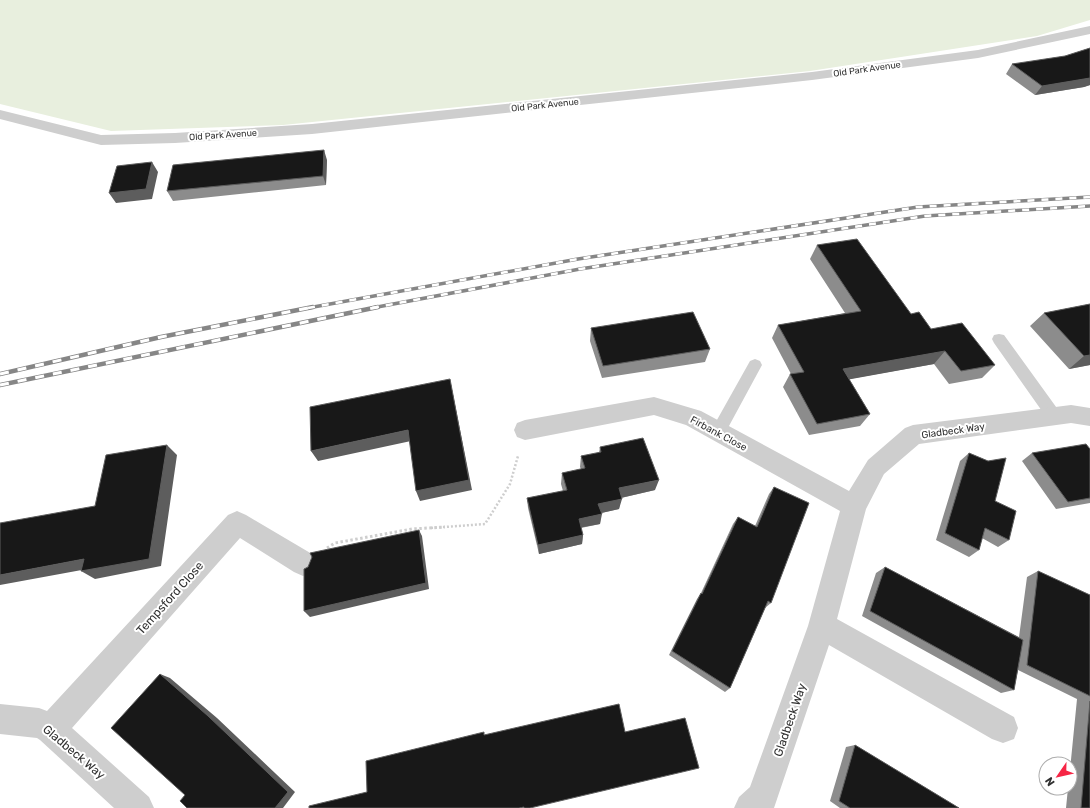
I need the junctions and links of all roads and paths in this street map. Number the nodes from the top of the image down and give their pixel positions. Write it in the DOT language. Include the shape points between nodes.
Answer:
graph roads {
  1 [pos="1090,30"];
  2 [pos="0,114"];
  3 [pos="999,338"];
  4 [pos="755,365"];
  5 [pos="1054,416"];
  6 [pos="1090,417"];
  7 [pos="524,430"];
  8 [pos="718,432"];
  9 [pos="854,506"];
  10 [pos="303,562"];
  11 [pos="822,626"];
  12 [pos="0,719"];
  13 [pos="1003,728"];
  14 [pos="51,729"];
  15 [pos="138,808"];
  16 [pos="750,808"];
  1 -- 2 [label="street, Old Park Avenue" via="978,54 812,76 312,129 101,140"];
  3 -- 5 [label="lane"];
  4 -- 8 [label="lane"];
  5 -- 6 [label="street, Gladbeck Way" via="1071,414"];
  5 -- 9 [label="street, Gladbeck Way" via="913,435 876,467"];
  7 -- 8 [label="street, Firbank Close" via="654,406 693,418"];
  7 -- 10 [label="path" via="510,484 485,524 412,529 336,543"];
  8 -- 9 [label="street, Firbank Close"];
  9 -- 11 [label="street, Gladbeck Way"];
  10 -- 14 [label="street, Tempsford Close" via="238,523"];
  11 -- 13 [label="street"];
  11 -- 16 [label="street, Gladbeck Way" via="762,798"];
  12 -- 14 [label="street, Gladbeck Way" via="39,723"];
  14 -- 15 [label="street, Gladbeck Way"];
}
